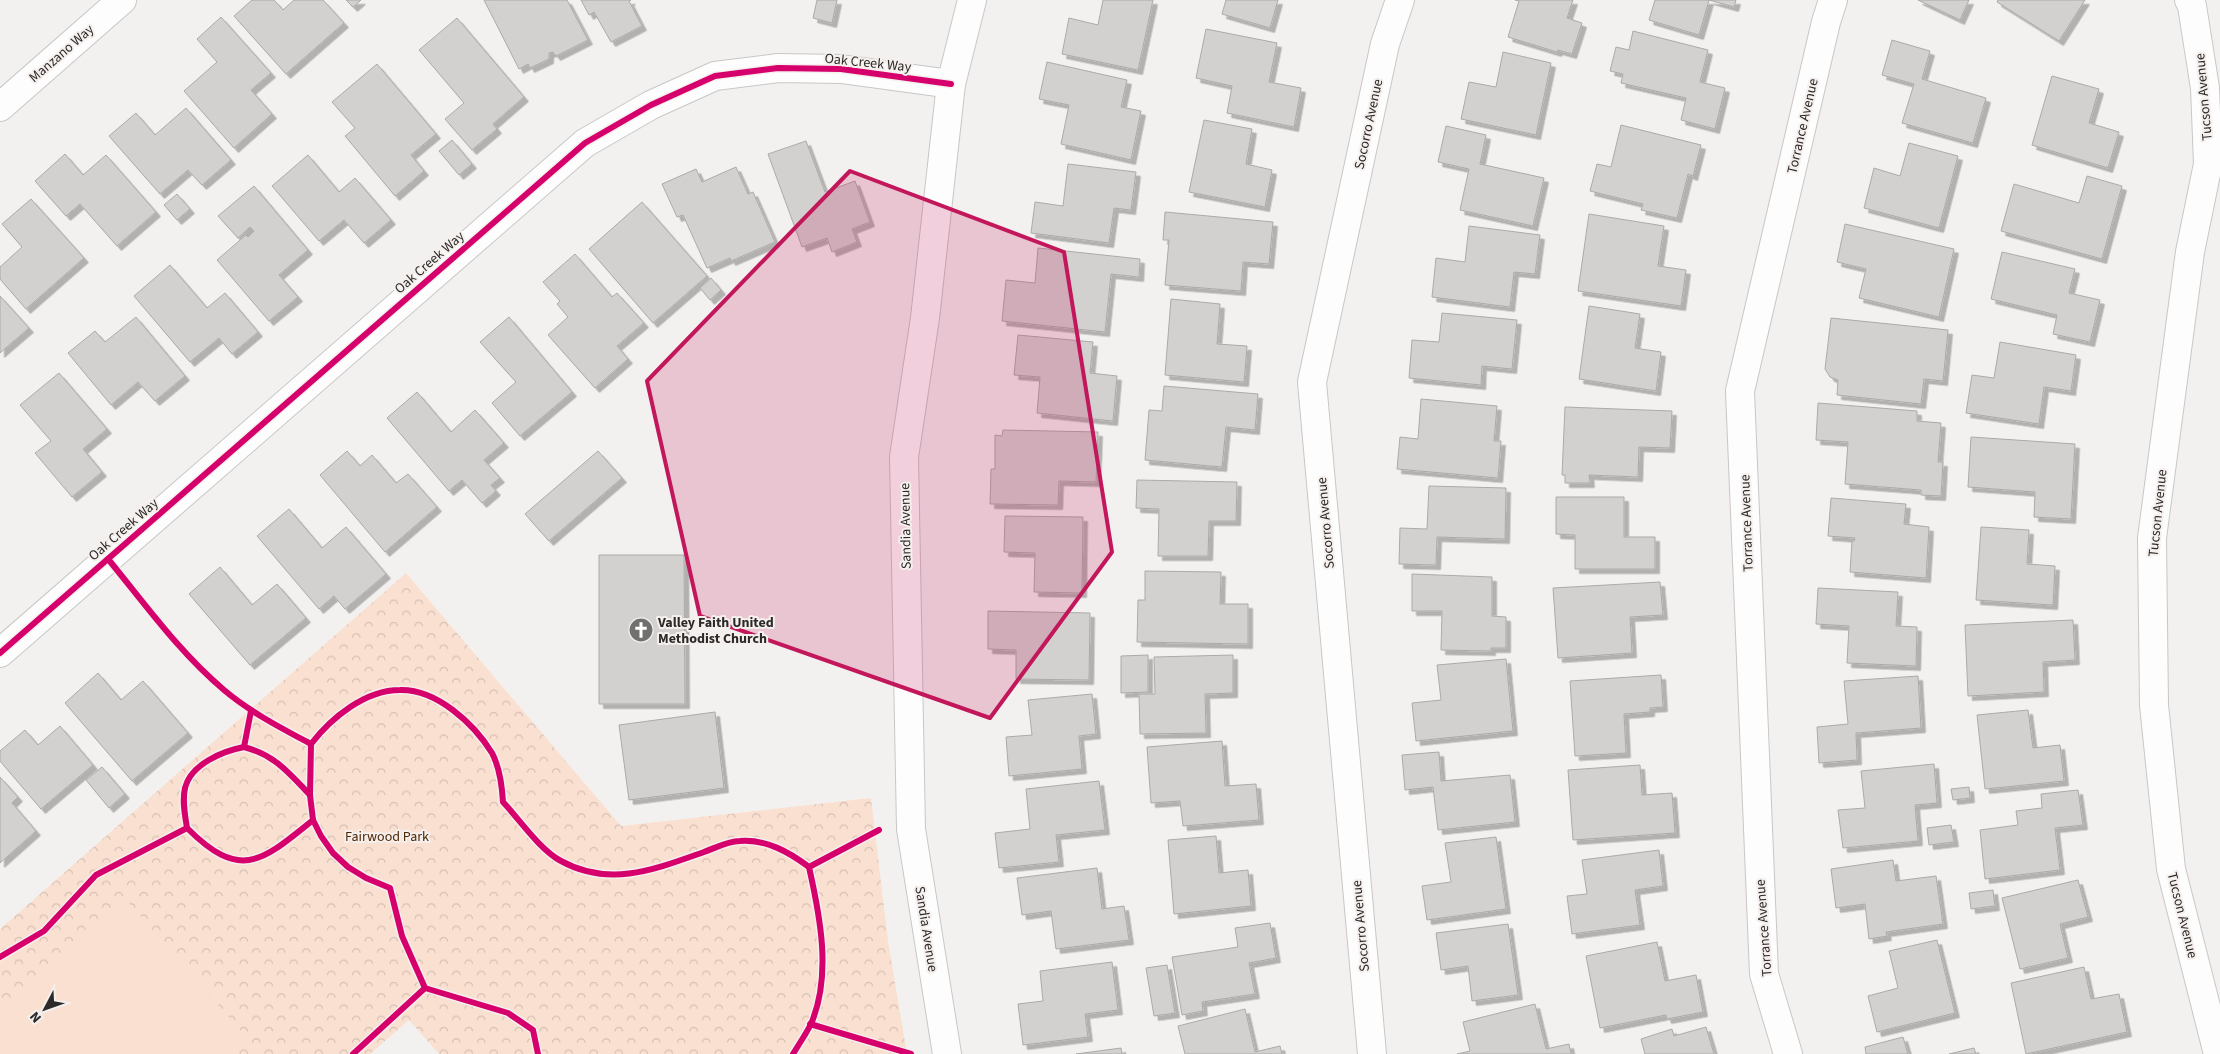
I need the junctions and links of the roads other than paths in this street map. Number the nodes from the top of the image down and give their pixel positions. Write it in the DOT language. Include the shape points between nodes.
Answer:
graph roads {
  1 [pos="122,0"];
  2 [pos="972,0"];
  3 [pos="1400,0"];
  4 [pos="1833,0"];
  5 [pos="2189,0"];
  6 [pos="951,84"];
  7 [pos="0,107"];
  8 [pos="0,654"];
  9 [pos="947,1054"];
  10 [pos="1372,1054"];
  11 [pos="1788,1054"];
  12 [pos="2218,1054"];
  1 -- 7 [label="street, Manzano Way"];
  2 -- 6 [label="street, Sandia Avenue"];
  3 -- 10 [label="street, Socorro Avenue" via="1385,44 1312,382"];
  4 -- 11 [label="street, Torrance Avenue" via="1740,391 1764,974"];
  5 -- 12 [label="street, Tucson Avenue" via="2205,88 2208,164 2190,252 2152,538 2154,705 2171,869"];
  6 -- 8 [label="street, Oak Creek Way" via="841,69 778,68 714,76 651,105 585,143"];
  6 -- 9 [label="street, Sandia Avenue" via="925,318 904,457 911,829"];
}
